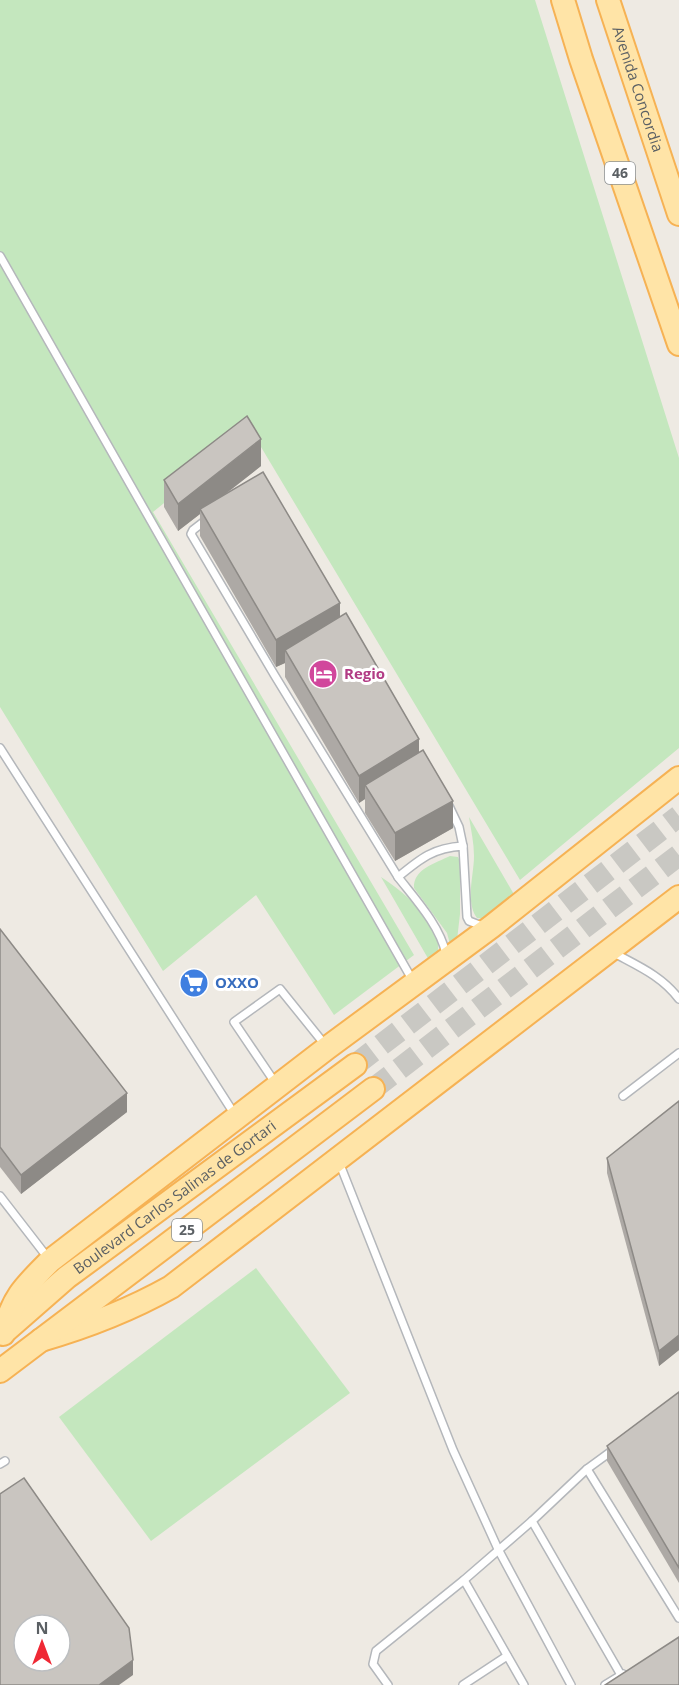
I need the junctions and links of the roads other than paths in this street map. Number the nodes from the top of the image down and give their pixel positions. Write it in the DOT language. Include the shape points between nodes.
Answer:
graph roads {
  1 [pos="563,0"];
  2 [pos="608,0"];
  3 [pos="679,214"];
  4 [pos="0,256"];
  5 [pos="679,344"];
  6 [pos="210,517"];
  7 [pos="284,670"];
  8 [pos="275,676"];
  9 [pos="0,748"];
  10 [pos="679,778"];
  11 [pos="443,796"];
  12 [pos="367,805"];
  13 [pos="357,811"];
  14 [pos="463,846"];
  15 [pos="398,877"];
  16 [pos="677,901"];
  17 [pos="491,927"];
  18 [pos="609,951"];
  19 [pos="447,958"];
  20 [pos="414,983"];
  21 [pos="679,999"];
  22 [pos="327,1048"];
  23 [pos="679,1053"];
  24 [pos="355,1065"];
  25 [pos="277,1086"];
  26 [pos="373,1089"];
  27 [pos="623,1096"];
  28 [pos="237,1118"];
  29 [pos="338,1160"];
  30 [pos="0,1196"];
  31 [pos="50,1261"];
  32 [pos="1,1335"];
  33 [pos="41,1340"];
  34 [pos="0,1371"];
  35 [pos="624,1441"];
  36 [pos="587,1469"];
  37 [pos="532,1521"];
  38 [pos="498,1549"];
  39 [pos="464,1580"];
  40 [pos="679,1618"];
  41 [pos="507,1656"];
  42 [pos="630,1670"];
  43 [pos="621,1675"];
  44 [pos="388,1685"];
  45 [pos="463,1685"];
  46 [pos="524,1685"];
  47 [pos="571,1685"];
  48 [pos="604,1685"];
  1 -- 5 [label="main road, 46"];
  2 -- 3 [label="main road, Avenida Concordia"];
  4 -- 20 [label="lane"];
  6 -- 8 [label="lane" via="191,534"];
  7 -- 8 [label="lane"];
  8 -- 13 [label="lane"];
  9 -- 28 [label="lane"];
  10 -- 17 [label="main road"];
  11 -- 14 [label="lane" via="459,827"];
  12 -- 13 [label="lane"];
  13 -- 15 [label="lane"];
  14 -- 15 [label="lane" via="435,851"];
  14 -- 17 [label="lane" via="468,920"];
  15 -- 19 [label="lane" via="427,915"];
  16 -- 18 [label="main road"];
  17 -- 19 [label="main road"];
  18 -- 21 [label="lane" via="647,970"];
  18 -- 29 [label="main road"];
  19 -- 20 [label="main road"];
  20 -- 22 [label="main road"];
  22 -- 25 [label="main road"];
  22 -- 25 [label="lane" via="280,989 234,1022"];
  23 -- 27 [label="lane"];
  24 -- 32 [label="main road, Boulevard Carlos Salinas de Gortari / 25" via="67,1277"];
  25 -- 28 [label="main road"];
  26 -- 33 [label="main road, Boulevard Carlos Salinas de Gortari / 25"];
  28 -- 31 [label="main road"];
  29 -- 33 [label="main road" via="171,1287 79,1329"];
  29 -- 38 [label="lane" via="453,1450"];
  30 -- 31 [label="lane"];
  31 -- 32 [label="main road" via="15,1299"];
  33 -- 34 [label="main road, Boulevard Carlos Salinas de Gortari / 25"];
  35 -- 36 [label="lane"];
  36 -- 37 [label="lane"];
  36 -- 40 [label="lane"];
  37 -- 38 [label="lane"];
  37 -- 43 [label="lane"];
  38 -- 39 [label="lane"];
  38 -- 47 [label="lane"];
  39 -- 41 [label="lane"];
  39 -- 44 [label="lane" via="376,1651 373,1664"];
  41 -- 45 [label="lane"];
  41 -- 46 [label="lane"];
  42 -- 43 [label="lane"];
  43 -- 48 [label="lane"];
}
